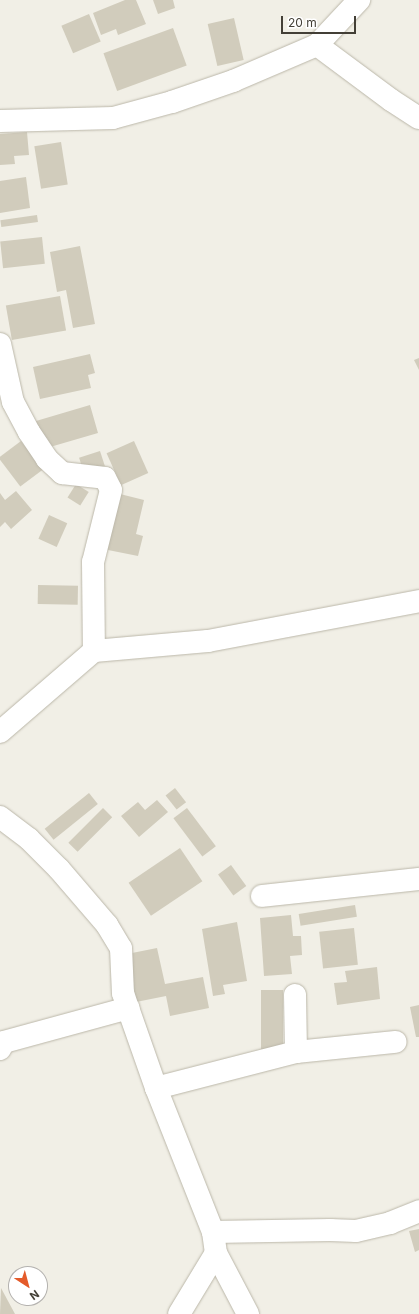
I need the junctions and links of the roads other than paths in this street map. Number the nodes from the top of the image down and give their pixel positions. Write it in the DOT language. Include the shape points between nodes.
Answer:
graph roads {
  1 [pos="359,0"];
  2 [pos="317,45"];
  3 [pos="419,118"];
  4 [pos="0,121"];
  5 [pos="0,344"];
  6 [pos="419,602"];
  7 [pos="94,651"];
  8 [pos="0,732"];
  9 [pos="0,817"];
  10 [pos="419,879"];
  11 [pos="262,896"];
  12 [pos="295,995"];
  13 [pos="128,1008"];
  14 [pos="395,1042"];
  15 [pos="0,1050"];
  16 [pos="296,1052"];
  17 [pos="156,1088"];
  18 [pos="419,1211"];
  19 [pos="215,1242"];
  20 [pos="179,1314"];
  21 [pos="248,1314"];
  1 -- 2 [label="street"];
  2 -- 3 [label="street"];
  2 -- 4 [label="street" via="233,81 172,102 113,118"];
  5 -- 7 [label="street" via="13,402 47,459 62,473 105,478 111,490 93,562"];
  6 -- 7 [label="street" via="208,641"];
  7 -- 8 [label="street"];
  9 -- 13 [label="street" via="29,839 54,864 107,925 121,948 123,993"];
  10 -- 11 [label="street"];
  12 -- 16 [label="street"];
  13 -- 15 [label="street" via="4,1042"];
  13 -- 17 [label="street"];
  14 -- 16 [label="street"];
  16 -- 17 [label="street"];
  17 -- 19 [label="street"];
  18 -- 19 [label="street" via="390,1223 356,1231"];
  19 -- 20 [label="street"];
  19 -- 21 [label="street"];
}
